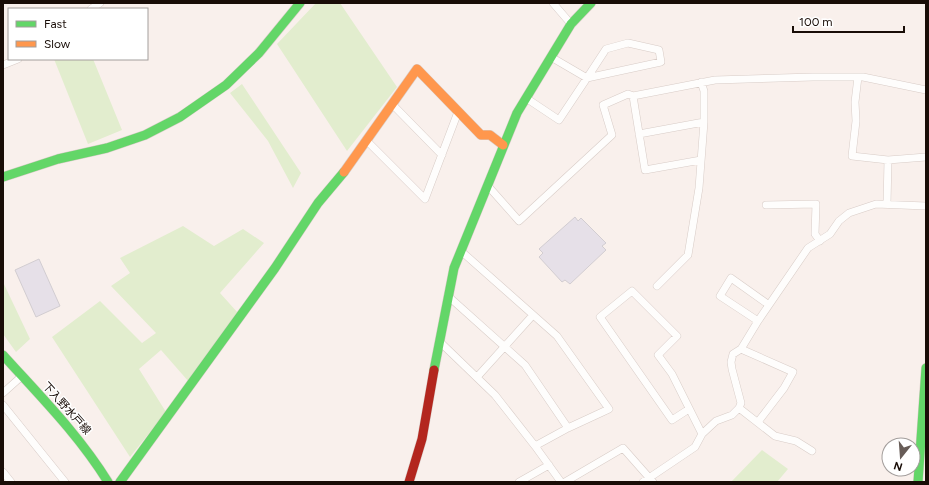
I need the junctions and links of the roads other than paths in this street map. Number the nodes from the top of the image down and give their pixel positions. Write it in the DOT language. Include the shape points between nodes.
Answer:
graph roads {
  1 [pos="300,3"];
  2 [pos="553,3"];
  3 [pos="590,3"];
  4 [pos="571,24"];
  5 [pos="552,56"];
  6 [pos="16,60"];
  7 [pos="3,65"];
  8 [pos="858,77"];
  9 [pos="587,78"];
  10 [pos="701,82"];
  11 [pos="926,90"];
  12 [pos="633,96"];
  13 [pos="526,98"];
  14 [pos="392,104"];
  15 [pos="458,112"];
  16 [pos="704,122"];
  17 [pos="639,134"];
  18 [pos="366,140"];
  19 [pos="503,145"];
  20 [pos="442,155"];
  21 [pos="926,157"];
  22 [pos="701,160"];
  23 [pos="888,160"];
  24 [pos="3,177"];
  25 [pos="488,186"];
  26 [pos="887,204"];
  27 [pos="766,205"];
  28 [pos="926,206"];
  29 [pos="820,241"];
  30 [pos="461,252"];
  31 [pos="657,286"];
  32 [pos="448,296"];
  33 [pos="769,305"];
  34 [pos="533,315"];
  35 [pos="758,321"];
  36 [pos="440,342"];
  37 [pos="505,347"];
  38 [pos="741,349"];
  39 [pos="3,354"];
  40 [pos="926,368"];
  41 [pos="22,376"];
  42 [pos="478,376"];
  43 [pos="3,393"];
  44 [pos="3,405"];
  45 [pos="739,408"];
  46 [pos="689,409"];
  47 [pos="758,422"];
  48 [pos="568,428"];
  49 [pos="702,434"];
  50 [pos="535,446"];
  51 [pos="812,452"];
  52 [pos="549,465"];
  53 [pos="3,472"];
  54 [pos="651,480"];
  55 [pos="11,482"];
  56 [pos="64,482"];
  57 [pos="108,482"];
  58 [pos="120,482"];
  59 [pos="409,482"];
  60 [pos="519,482"];
  61 [pos="561,482"];
  62 [pos="565,482"];
  63 [pos="643,482"];
  64 [pos="918,482"];
  1 -- 24 [label="street" via="259,53 226,85 180,117 145,135 107,148 58,159"];
  2 -- 4 [label="street"];
  3 -- 4 [label="street"];
  4 -- 5 [label="street"];
  5 -- 9 [label="street"];
  5 -- 13 [label="street"];
  6 -- 7 [label="street"];
  8 -- 10 [label="street"];
  8 -- 11 [label="street"];
  8 -- 23 [label="street" via="852,156"];
  9 -- 9 [label="street" via="661,62 659,50 628,43 606,49"];
  9 -- 13 [label="street" via="559,120"];
  10 -- 12 [label="street"];
  10 -- 16 [label="street" via="704,91"];
  12 -- 17 [label="street"];
  12 -- 25 [label="street" via="628,94 603,105 612,135 519,221"];
  13 -- 19 [label="street"];
  14 -- 15 [label="street" via="417,69"];
  14 -- 18 [label="street"];
  14 -- 20 [label="street"];
  15 -- 19 [label="street" via="481,135 490,135"];
  15 -- 20 [label="street"];
  16 -- 17 [label="street"];
  16 -- 22 [label="street"];
  17 -- 22 [label="street" via="645,170"];
  18 -- 20 [label="street" via="425,199"];
  18 -- 58 [label="street" via="318,203 275,268"];
  19 -- 25 [label="street"];
  21 -- 23 [label="street"];
  22 -- 31 [label="street" via="688,255"];
  23 -- 26 [label="street"];
  25 -- 30 [label="street"];
  26 -- 28 [label="street"];
  26 -- 29 [label="street" via="876,204 849,213"];
  27 -- 29 [label="street" via="816,204 815,234"];
  29 -- 33 [label="street" via="808,248"];
  30 -- 32 [label="street" via="451,278"];
  30 -- 34 [label="street"];
  32 -- 36 [label="street"];
  32 -- 37 [label="street"];
  33 -- 35 [label="street"];
  33 -- 35 [label="street" via="731,278 720,296"];
  34 -- 37 [label="street"];
  34 -- 48 [label="street" via="557,336 609,409"];
  35 -- 38 [label="street"];
  36 -- 42 [label="street"];
  36 -- 59 [label="street" via="422,439"];
  37 -- 42 [label="street"];
  37 -- 48 [label="street" via="525,365"];
  38 -- 45 [label="street" via="733,354 731,362 741,403"];
  38 -- 47 [label="street" via="793,372"];
  39 -- 41 [label="street, 下入野水戸線"];
  40 -- 64 [label="street"];
  41 -- 43 [label="street"];
  41 -- 57 [label="street, 下入野水戸線" via="72,430"];
  42 -- 50 [label="street"];
  44 -- 56 [label="street"];
  45 -- 47 [label="street"];
  45 -- 49 [label="street"];
  46 -- 46 [label="street" via="672,374 658,355 677,336 632,291 600,317 672,420"];
  46 -- 49 [label="street"];
  47 -- 51 [label="street" via="775,436 796,441"];
  48 -- 50 [label="street"];
  49 -- 54 [label="street" via="695,447"];
  50 -- 52 [label="street"];
  52 -- 60 [label="street"];
  52 -- 61 [label="street"];
  53 -- 55 [label="street"];
  54 -- 62 [label="street" via="623,448"];
  54 -- 63 [label="street"];
}
